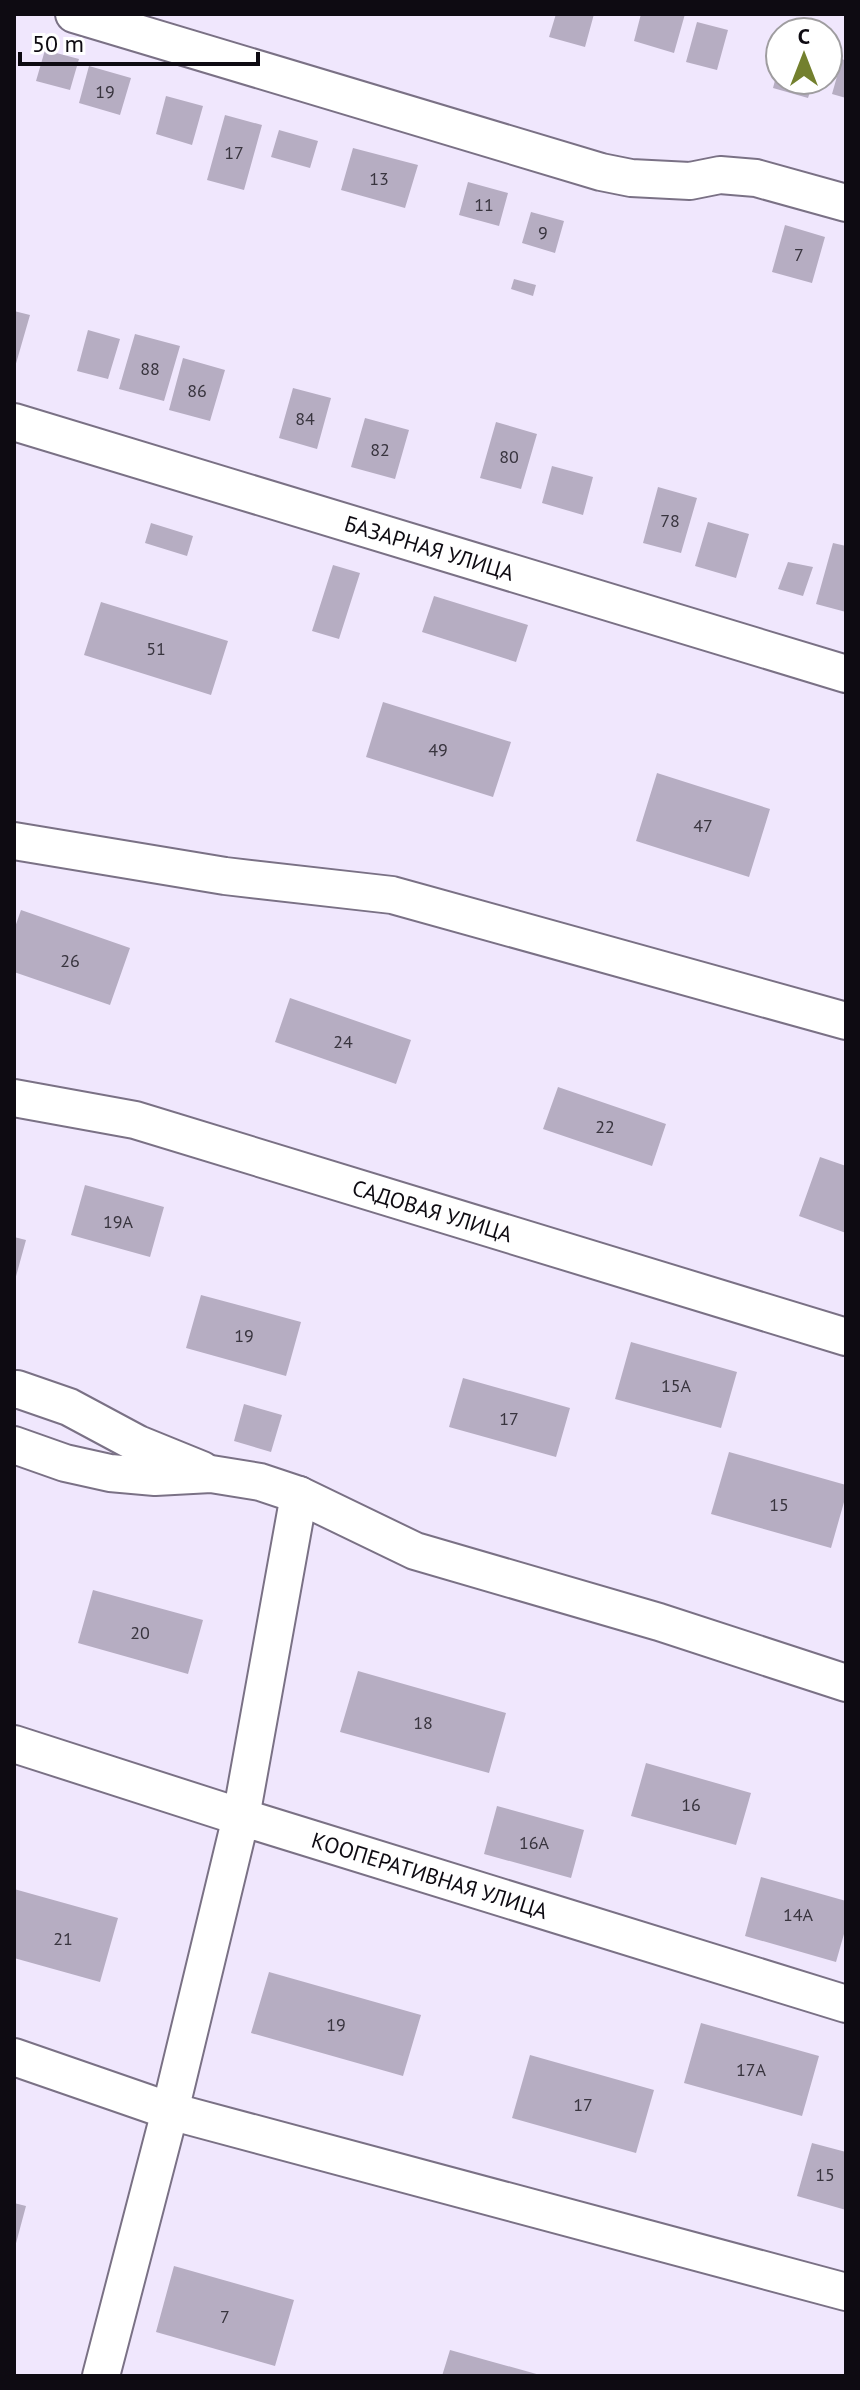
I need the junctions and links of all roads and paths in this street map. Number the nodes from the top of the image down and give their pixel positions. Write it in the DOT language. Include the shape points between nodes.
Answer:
graph roads {
  1 [pos="74,14"];
  2 [pos="846,203"];
  3 [pos="14,422"];
  4 [pos="846,674"];
  5 [pos="14,841"];
  6 [pos="846,1021"];
  7 [pos="14,1098"];
  8 [pos="846,1337"];
  9 [pos="14,1390"];
  10 [pos="15,1451"];
  11 [pos="211,1474"];
  12 [pos="299,1495"];
  13 [pos="846,1683"];
  14 [pos="14,1744"];
  15 [pos="241,1817"];
  16 [pos="846,2004"];
  17 [pos="14,2057"];
  18 [pos="170,2111"];
  19 [pos="846,2292"];
  20 [pos="101,2376"];
  1 -- 2 [label="street" via="601,172 690,181 720,175 756,178"];
  3 -- 4 [label="street, БАЗАРНАЯ УЛИЦА"];
  5 -- 6 [label="street" via="225,876 392,895"];
  7 -- 8 [label="street, САДОВАЯ УЛИЦА" via="135,1120"];
  9 -- 11 [label="street" via="69,1407 138,1444"];
  10 -- 11 [label="street" via="110,1473"];
  11 -- 12 [label="street"];
  12 -- 13 [label="street" via="415,1551"];
  12 -- 15 [label="street"];
  14 -- 15 [label="street, КООПЕРАТИВНАЯ УЛИЦА"];
  15 -- 16 [label="street, КООПЕРАТИВНАЯ УЛИЦА"];
  15 -- 18 [label="street"];
  17 -- 18 [label="street"];
  18 -- 19 [label="street"];
  18 -- 20 [label="street"];
}
